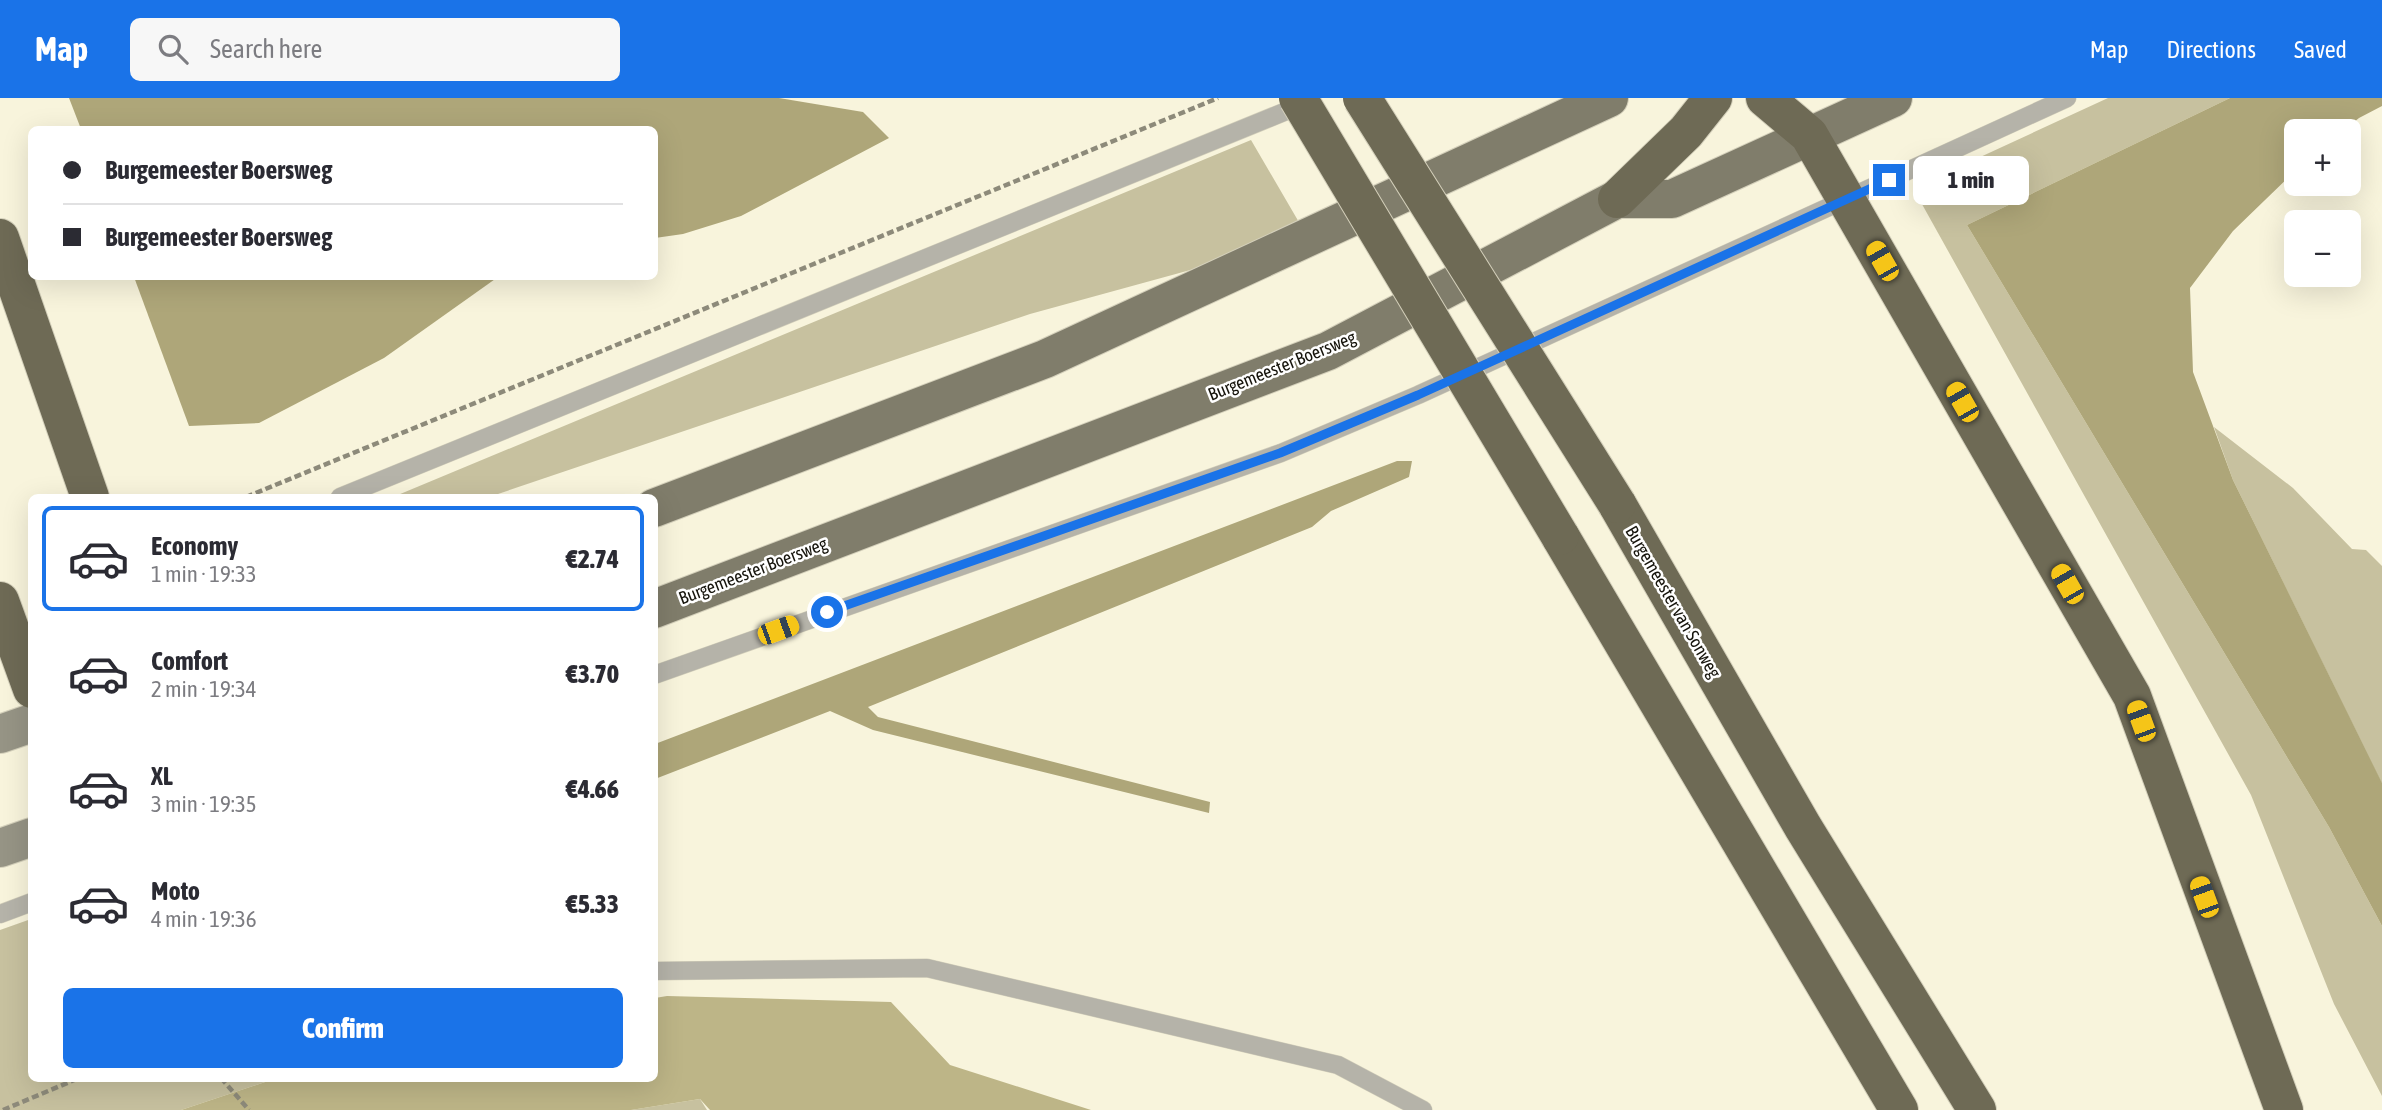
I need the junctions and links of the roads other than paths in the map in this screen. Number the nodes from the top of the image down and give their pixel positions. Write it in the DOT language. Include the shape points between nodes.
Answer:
graph roads {
  1 [pos="1298,98"];
  2 [pos="1319,98"];
  3 [pos="1362,98"];
  4 [pos="1609,98"];
  5 [pos="1713,98"];
  6 [pos="1765,98"];
  7 [pos="1893,98"];
  8 [pos="2067,98"];
  9 [pos="1809,135"];
  10 [pos="1617,199"];
  11 [pos="1846,199"];
  12 [pos="0,239"];
  13 [pos="89,494"];
  14 [pos="347,494"];
  15 [pos="658,506"];
  16 [pos="658,607"];
  17 [pos="10,621"];
  18 [pos="658,674"];
  19 [pos="28,677"];
  20 [pos="28,724"];
  21 [pos="0,734"];
  22 [pos="28,838"];
  23 [pos="0,848"];
  24 [pos="28,904"];
  25 [pos="0,914"];
  26 [pos="658,971"];
  27 [pos="1423,1110"];
  28 [pos="1899,1110"];
  29 [pos="1977,1110"];
  30 [pos="2284,1110"];
  1 -- 28 [label="highway, bridge"];
  2 -- 14 [label="lane"];
  3 -- 29 [label="highway, Burgemeester van Sonweg, bridge" via="1617,504 1803,827"];
  4 -- 15 [label="main road" via="1045,359"];
  5 -- 10 [label="highway" via="1686,132"];
  6 -- 9 [label="highway"];
  7 -- 9 [label="main road, Burgemeester Boersweg"];
  8 -- 11 [label="lane"];
  9 -- 10 [label="main road, Burgemeester Boersweg" via="1672,199"];
  9 -- 11 [label="highway"];
  10 -- 16 [label="main road, Burgemeester Boersweg" via="1328,351"];
  11 -- 18 [label="lane" via="1418,395 1280,453"];
  11 -- 30 [label="highway" via="2132,696"];
  12 -- 13 [label="highway"];
  17 -- 19 [label="highway"];
  20 -- 21 [label="main road"];
  22 -- 23 [label="main road"];
  24 -- 25 [label="lane"];
  26 -- 27 [label="lane" via="927,968 1338,1065"];
}
